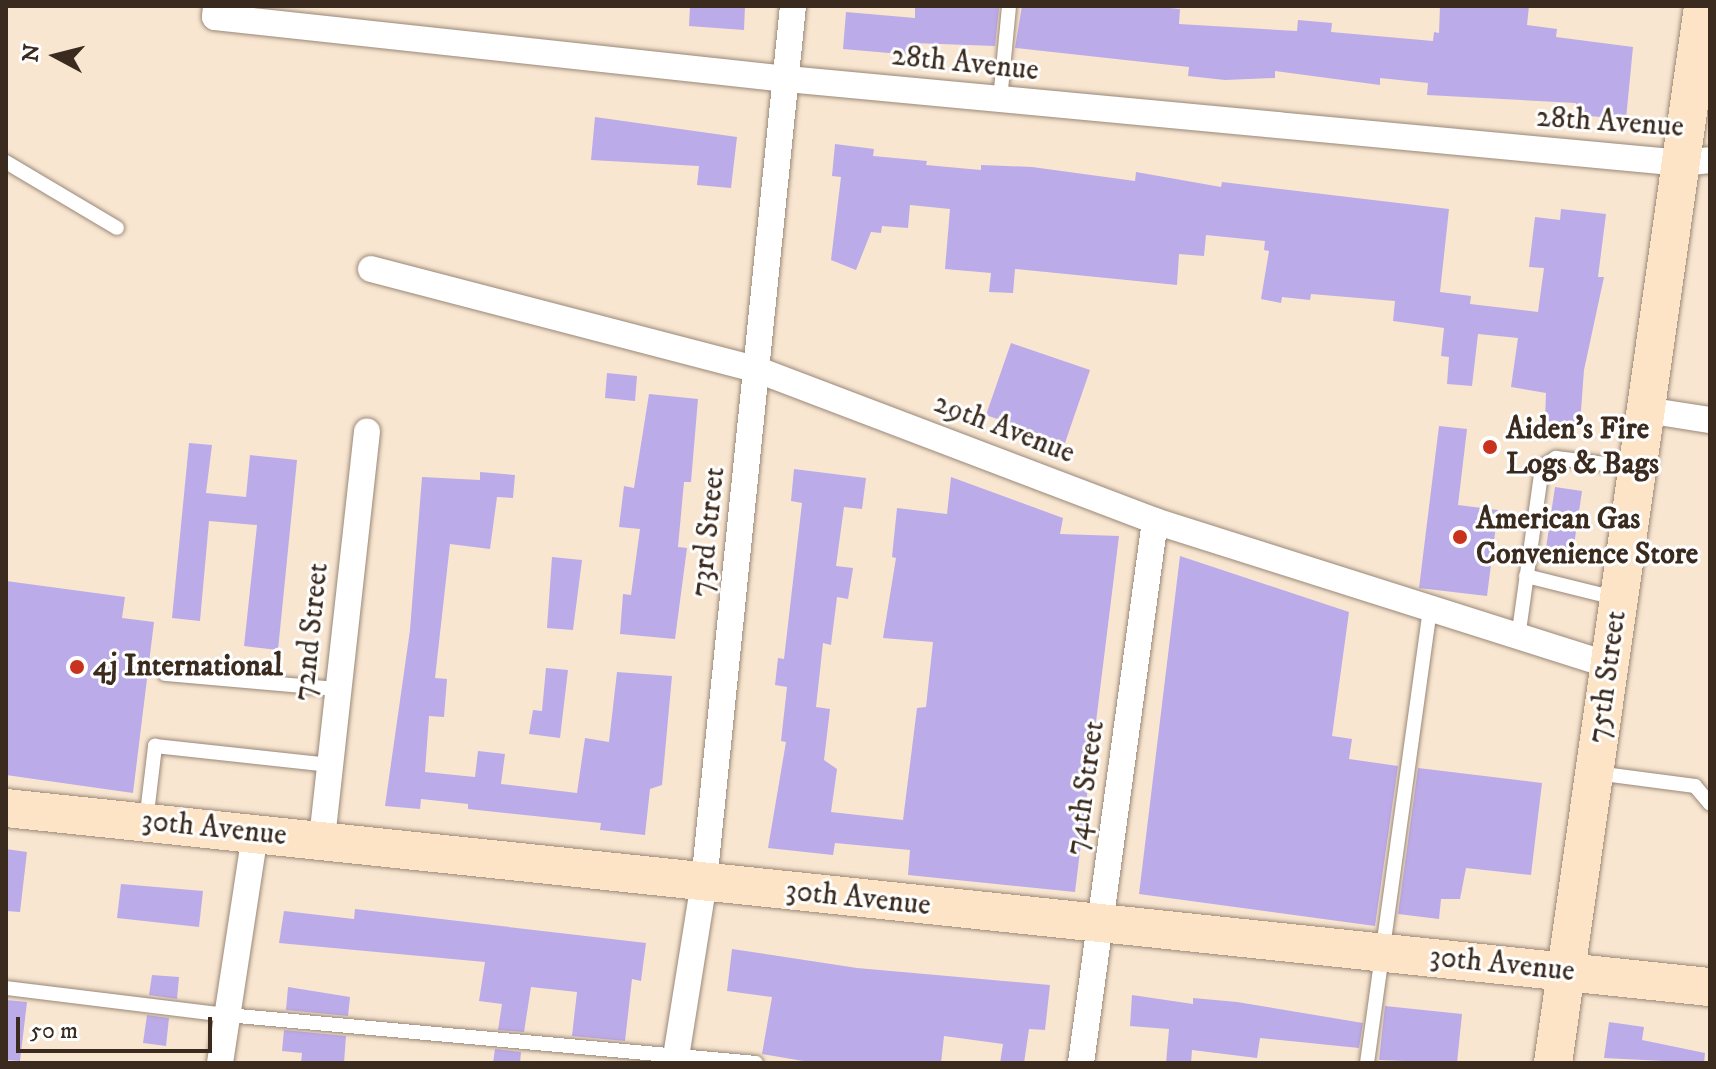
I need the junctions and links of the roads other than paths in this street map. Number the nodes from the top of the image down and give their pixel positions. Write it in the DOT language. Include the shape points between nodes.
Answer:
graph roads {
  1 [pos="793,6"];
  2 [pos="1009,6"];
  3 [pos="1703,6"];
  4 [pos="216,11"];
  5 [pos="787,79"];
  6 [pos="1000,100"];
  7 [pos="6,162"];
  8 [pos="1696,162"];
  9 [pos="117,228"];
  10 [pos="371,269"];
  11 [pos="758,370"];
  12 [pos="1646,410"];
  13 [pos="1710,420"];
  14 [pos="367,431"];
  15 [pos="1638,468"];
  16 [pos="1155,521"];
  17 [pos="1526,576"];
  18 [pos="1620,599"];
  19 [pos="1430,611"];
  20 [pos="1518,638"];
  21 [pos="1610,665"];
  22 [pos="165,674"];
  23 [pos="338,689"];
  24 [pos="330,765"];
  25 [pos="1595,773"];
  26 [pos="1710,804"];
  27 [pos="6,808"];
  28 [pos="146,822"];
  29 [pos="255,833"];
  30 [pos="322,839"];
  31 [pos="704,882"];
  32 [pos="1099,924"];
  33 [pos="1382,953"];
  34 [pos="1566,971"];
  35 [pos="1710,987"];
  36 [pos="6,988"];
  37 [pos="227,1015"];
  38 [pos="676,1059"];
  39 [pos="220,1063"];
  40 [pos="756,1063"];
  41 [pos="1081,1063"];
  42 [pos="1367,1063"];
  43 [pos="1553,1063"];
  1 -- 5 [label="street, 73rd Street"];
  2 -- 6 [label="lane"];
  3 -- 8 [label="street, 75th Street"];
  4 -- 5 [label="street, 28th Avenue"];
  5 -- 6 [label="street, 28th Avenue"];
  5 -- 11 [label="street, 73rd Street"];
  6 -- 8 [label="street, 28th Avenue"];
  7 -- 9 [label="lane"];
  8 -- 12 [label="street, 75th Street"];
  10 -- 11 [label="street, 29th Avenue"];
  11 -- 16 [label="street, 29th Avenue"];
  11 -- 31 [label="street, 73rd Street"];
  12 -- 13 [label="street"];
  12 -- 15 [label="street, 75th Street"];
  14 -- 23 [label="street, 72nd Street"];
  15 -- 17 [label="lane" via="1556,458 1542,467"];
  15 -- 18 [label="street, 75th Street"];
  16 -- 19 [label="street, 29th Avenue"];
  16 -- 32 [label="street, 74th Street"];
  17 -- 18 [label="lane"];
  17 -- 20 [label="lane"];
  18 -- 21 [label="street, 75th Street"];
  19 -- 20 [label="street, 29th Avenue"];
  19 -- 33 [label="lane"];
  20 -- 21 [label="street, 29th Avenue"];
  21 -- 25 [label="street, 75th Street"];
  22 -- 23 [label="lane"];
  23 -- 24 [label="street, 72nd Street"];
  24 -- 28 [label="lane" via="155,746"];
  24 -- 30 [label="street, 72nd Street"];
  25 -- 26 [label="lane" via="1695,786"];
  25 -- 34 [label="street, 75th Street"];
  27 -- 28 [label="street, 30th Avenue"];
  28 -- 29 [label="street, 30th Avenue"];
  29 -- 30 [label="street, 30th Avenue"];
  29 -- 37 [label="street"];
  30 -- 31 [label="street, 30th Avenue"];
  31 -- 32 [label="street, 30th Avenue"];
  31 -- 38 [label="street, 73rd Street"];
  32 -- 33 [label="street, 30th Avenue"];
  32 -- 41 [label="street, 74th Street"];
  33 -- 34 [label="street, 30th Avenue"];
  33 -- 42 [label="lane"];
  34 -- 35 [label="street, 30th Avenue"];
  34 -- 43 [label="street, 75th Street"];
  36 -- 37 [label="lane"];
  37 -- 38 [label="lane"];
  37 -- 39 [label="street"];
  38 -- 40 [label="lane"];
}
